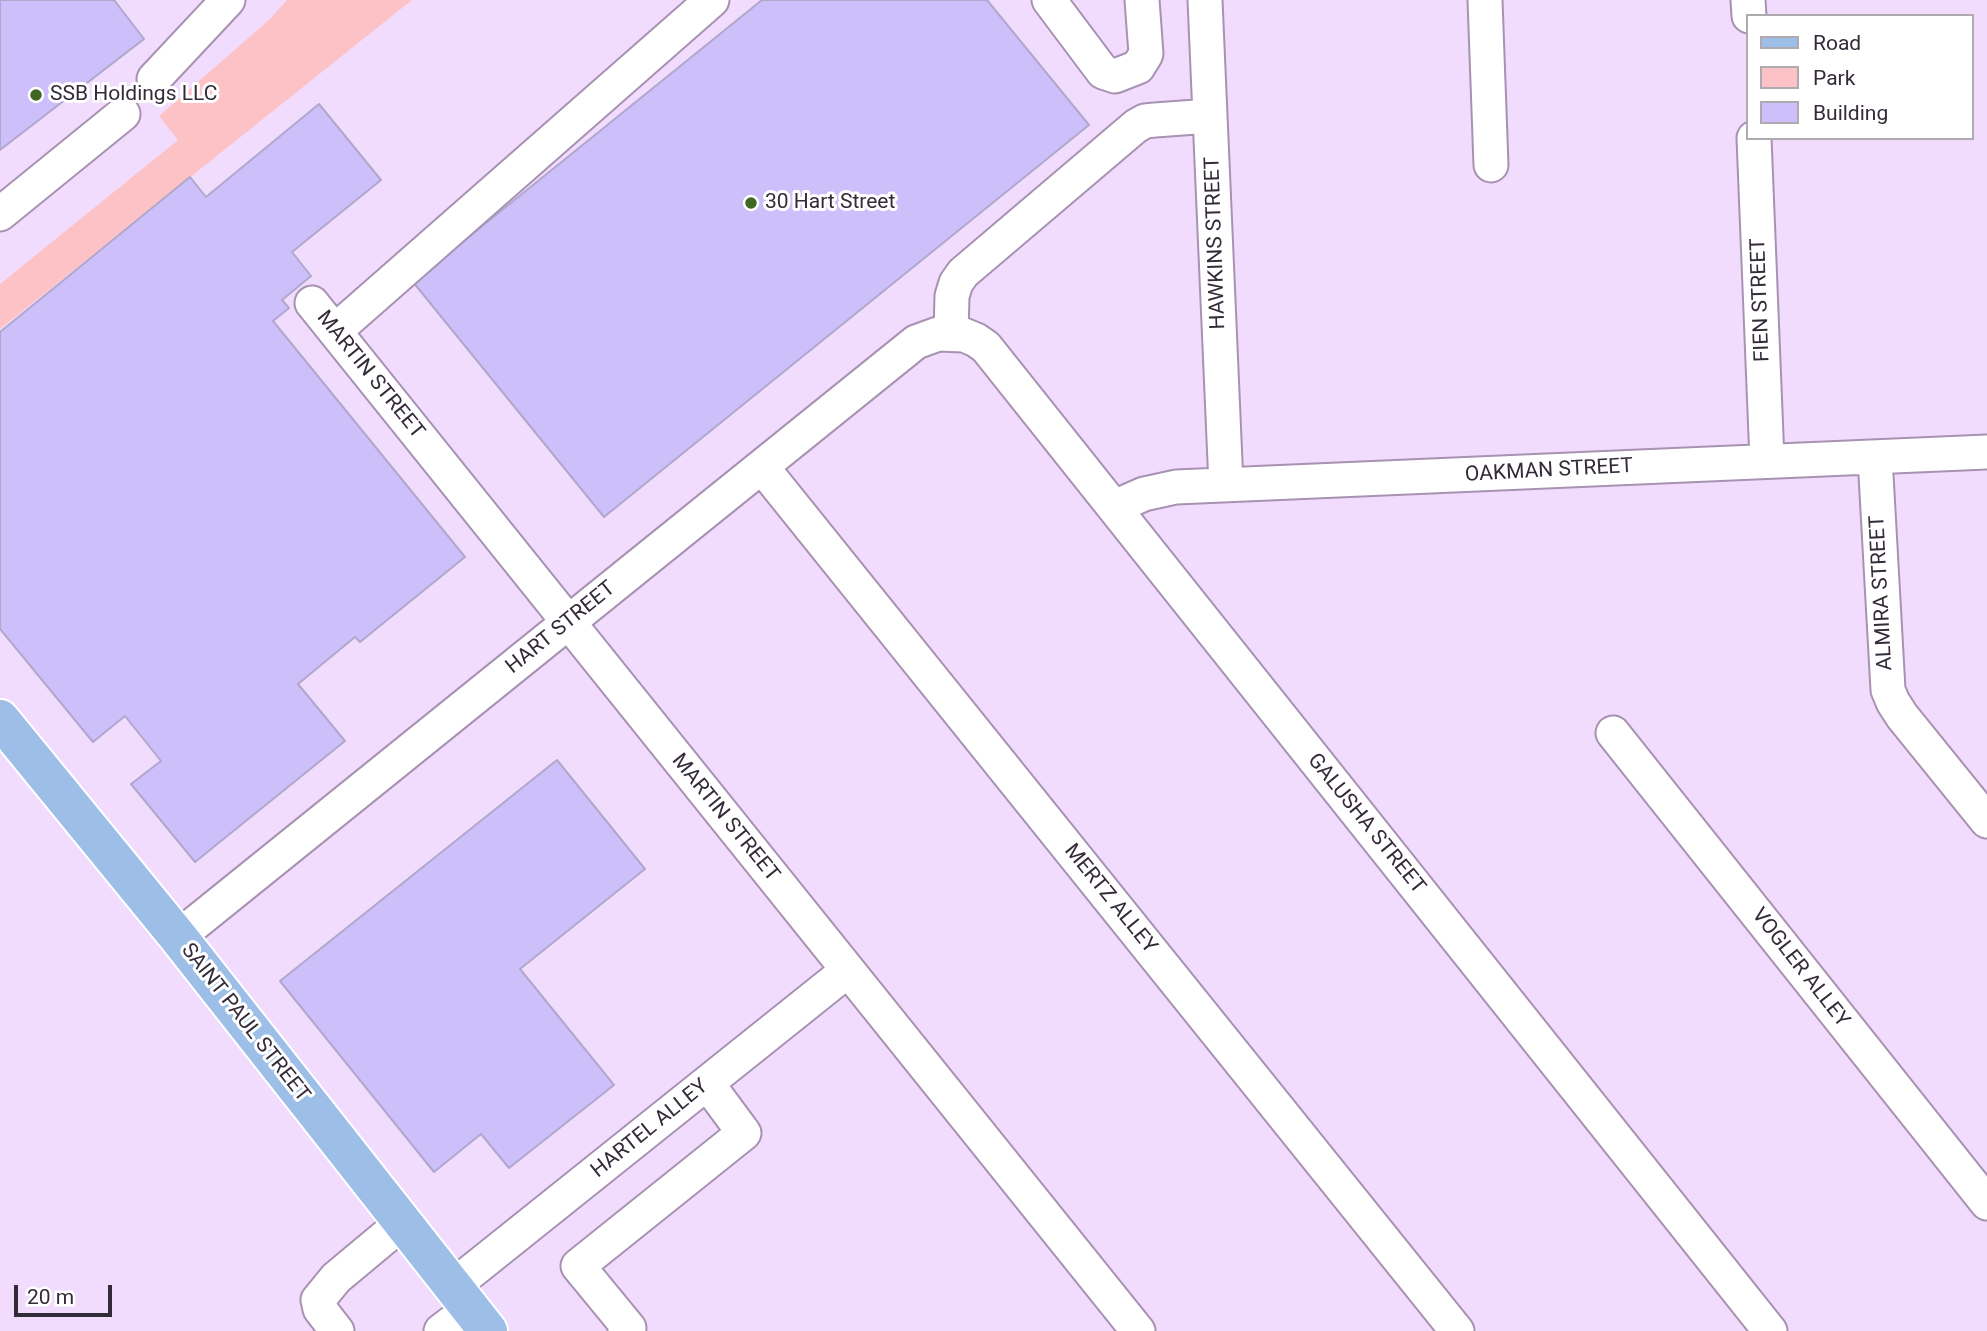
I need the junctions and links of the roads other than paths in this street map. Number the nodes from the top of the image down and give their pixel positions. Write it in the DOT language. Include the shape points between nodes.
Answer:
graph roads {
  1 [pos="228,0"];
  2 [pos="712,0"];
  3 [pos="1142,0"];
  4 [pos="1205,0"];
  5 [pos="1485,0"];
  6 [pos="1052,2"];
  7 [pos="154,79"];
  8 [pos="123,114"];
  9 [pos="1210,116"];
  10 [pos="1754,140"];
  11 [pos="1491,165"];
  12 [pos="0,214"];
  13 [pos="312,303"];
  14 [pos="335,331"];
  15 [pos="951,333"];
  16 [pos="1987,452"];
  17 [pos="1875,457"];
  18 [pos="1767,461"];
  19 [pos="762,467"];
  20 [pos="1226,485"];
  21 [pos="1117,511"];
  22 [pos="568,622"];
  23 [pos="0,719"];
  24 [pos="1614,733"];
  25 [pos="1987,821"];
  26 [pos="177,937"];
  27 [pos="848,971"];
  28 [pos="707,1083"];
  29 [pos="1987,1203"];
  30 [pos="402,1223"];
  31 [pos="463,1314"];
  32 [pos="1129,1328"];
  33 [pos="627,1329"];
  34 [pos="337,1331"];
  35 [pos="1457,1331"];
  36 [pos="1770,1331"];
  1 -- 7 [label="street"];
  2 -- 14 [label="street"];
  3 -- 6 [label="street" via="1146,54 1138,67 1115,76 1103,72"];
  4 -- 9 [label="street, HAWKINS STREET"];
  5 -- 11 [label="street"];
  8 -- 12 [label="street"];
  9 -- 15 [label="street" via="1145,121 1105,152 963,272 952,296"];
  9 -- 20 [label="street, HAWKINS STREET"];
  10 -- 18 [label="street, FIEN STREET"];
  13 -- 14 [label="street, MARTIN STREET"];
  14 -- 22 [label="street, MARTIN STREET"];
  15 -- 19 [label="street, HART STREET" via="916,342"];
  15 -- 21 [label="street, GALUSHA STREET" via="986,347"];
  16 -- 17 [label="street, OAKMAN STREET"];
  17 -- 18 [label="street, OAKMAN STREET"];
  17 -- 25 [label="street, ALMIRA STREET" via="1888,690 1902,716"];
  18 -- 20 [label="street, OAKMAN STREET"];
  19 -- 22 [label="street, HART STREET"];
  19 -- 35 [label="street, MERTZ ALLEY"];
  20 -- 21 [label="street, OAKMAN STREET" via="1158,489 1128,501"];
  21 -- 36 [label="street, GALUSHA STREET"];
  22 -- 26 [label="street, HART STREET"];
  22 -- 27 [label="street, MARTIN STREET"];
  23 -- 26 [label="main road, SAINT PAUL STREET"];
  24 -- 29 [label="street, VOGLER ALLEY"];
  26 -- 30 [label="main road, SAINT PAUL STREET"];
  27 -- 28 [label="street, HARTEL ALLEY"];
  27 -- 32 [label="street, MARTIN STREET"];
  28 -- 31 [label="street, HARTEL ALLEY"];
  28 -- 33 [label="street" via="744,1133 578,1266"];
  30 -- 31 [label="main road, SAINT PAUL STREET"];
  30 -- 34 [label="street" via="336,1278 318,1300"];
}
